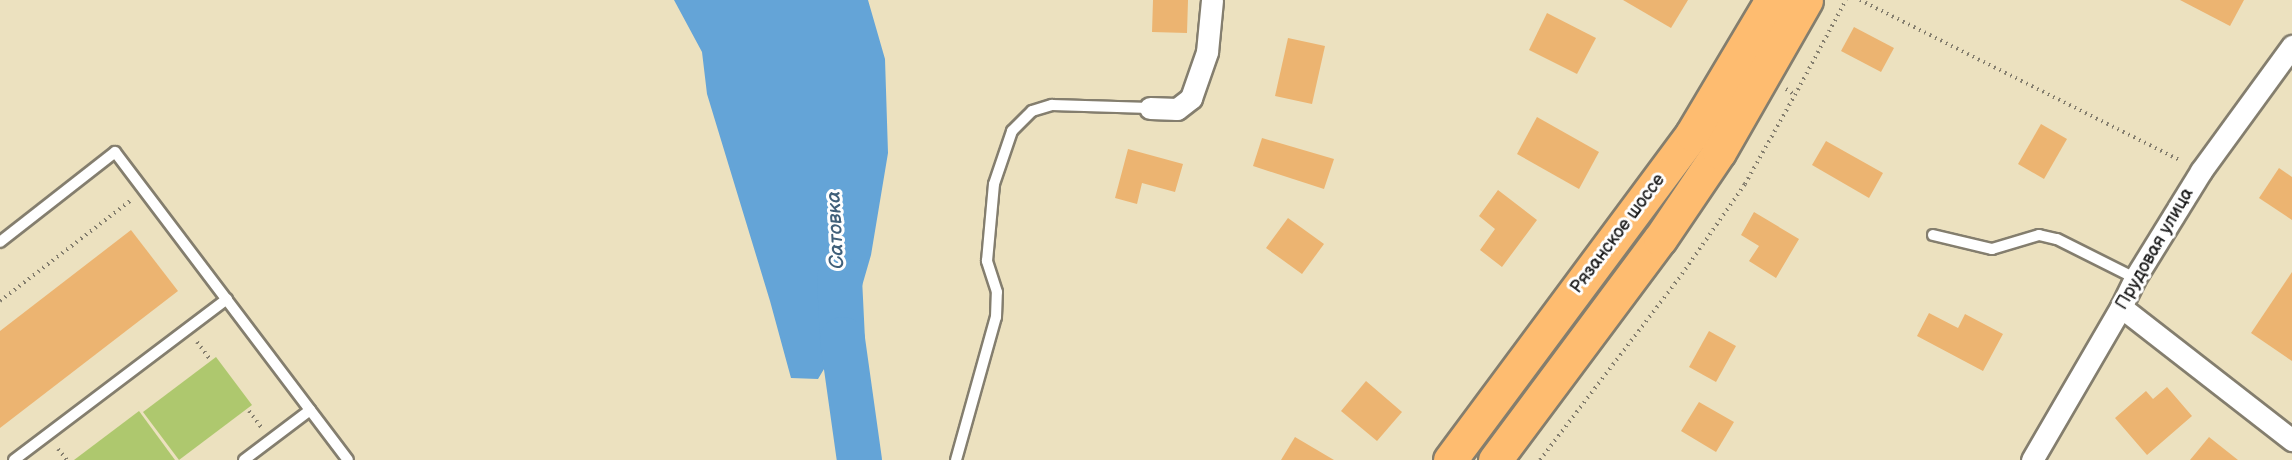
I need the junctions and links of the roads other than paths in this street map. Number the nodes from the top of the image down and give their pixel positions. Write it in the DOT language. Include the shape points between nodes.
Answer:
graph roads {
  1 [pos="1212,0"];
  2 [pos="1772,0"];
  3 [pos="1806,0"];
  4 [pos="2292,46"];
  5 [pos="1150,108"];
  6 [pos="1933,235"];
  7 [pos="0,242"];
  8 [pos="2134,278"];
  9 [pos="227,299"];
  10 [pos="2121,307"];
  11 [pos="310,410"];
  12 [pos="2292,440"];
  13 [pos="14,460"];
  14 [pos="244,460"];
  15 [pos="348,460"];
  16 [pos="956,460"];
  17 [pos="1450,460"];
  18 [pos="1495,460"];
  19 [pos="2031,460"];
  1 -- 5 [label="street" via="1207,52 1191,98 1177,109"];
  2 -- 17 [label="main road, Рязанское шоссе" via="1692,134"];
  3 -- 18 [label="main road, Рязанское шоссе" via="1719,152 1660,239"];
  4 -- 8 [label="street, Прудовая улица" via="2201,171"];
  5 -- 16 [label="lane" via="1052,105 1032,111 1012,131 994,184 987,261 997,292 996,317"];
  6 -- 8 [label="lane" via="1992,249 2039,235 2057,239"];
  7 -- 9 [label="lane" via="115,152"];
  8 -- 10 [label="street, Прудовая улица"];
  9 -- 11 [label="lane"];
  9 -- 13 [label="lane"];
  10 -- 12 [label="street"];
  10 -- 19 [label="street, Прудовая улица"];
  11 -- 14 [label="lane"];
  11 -- 15 [label="lane"];
}
